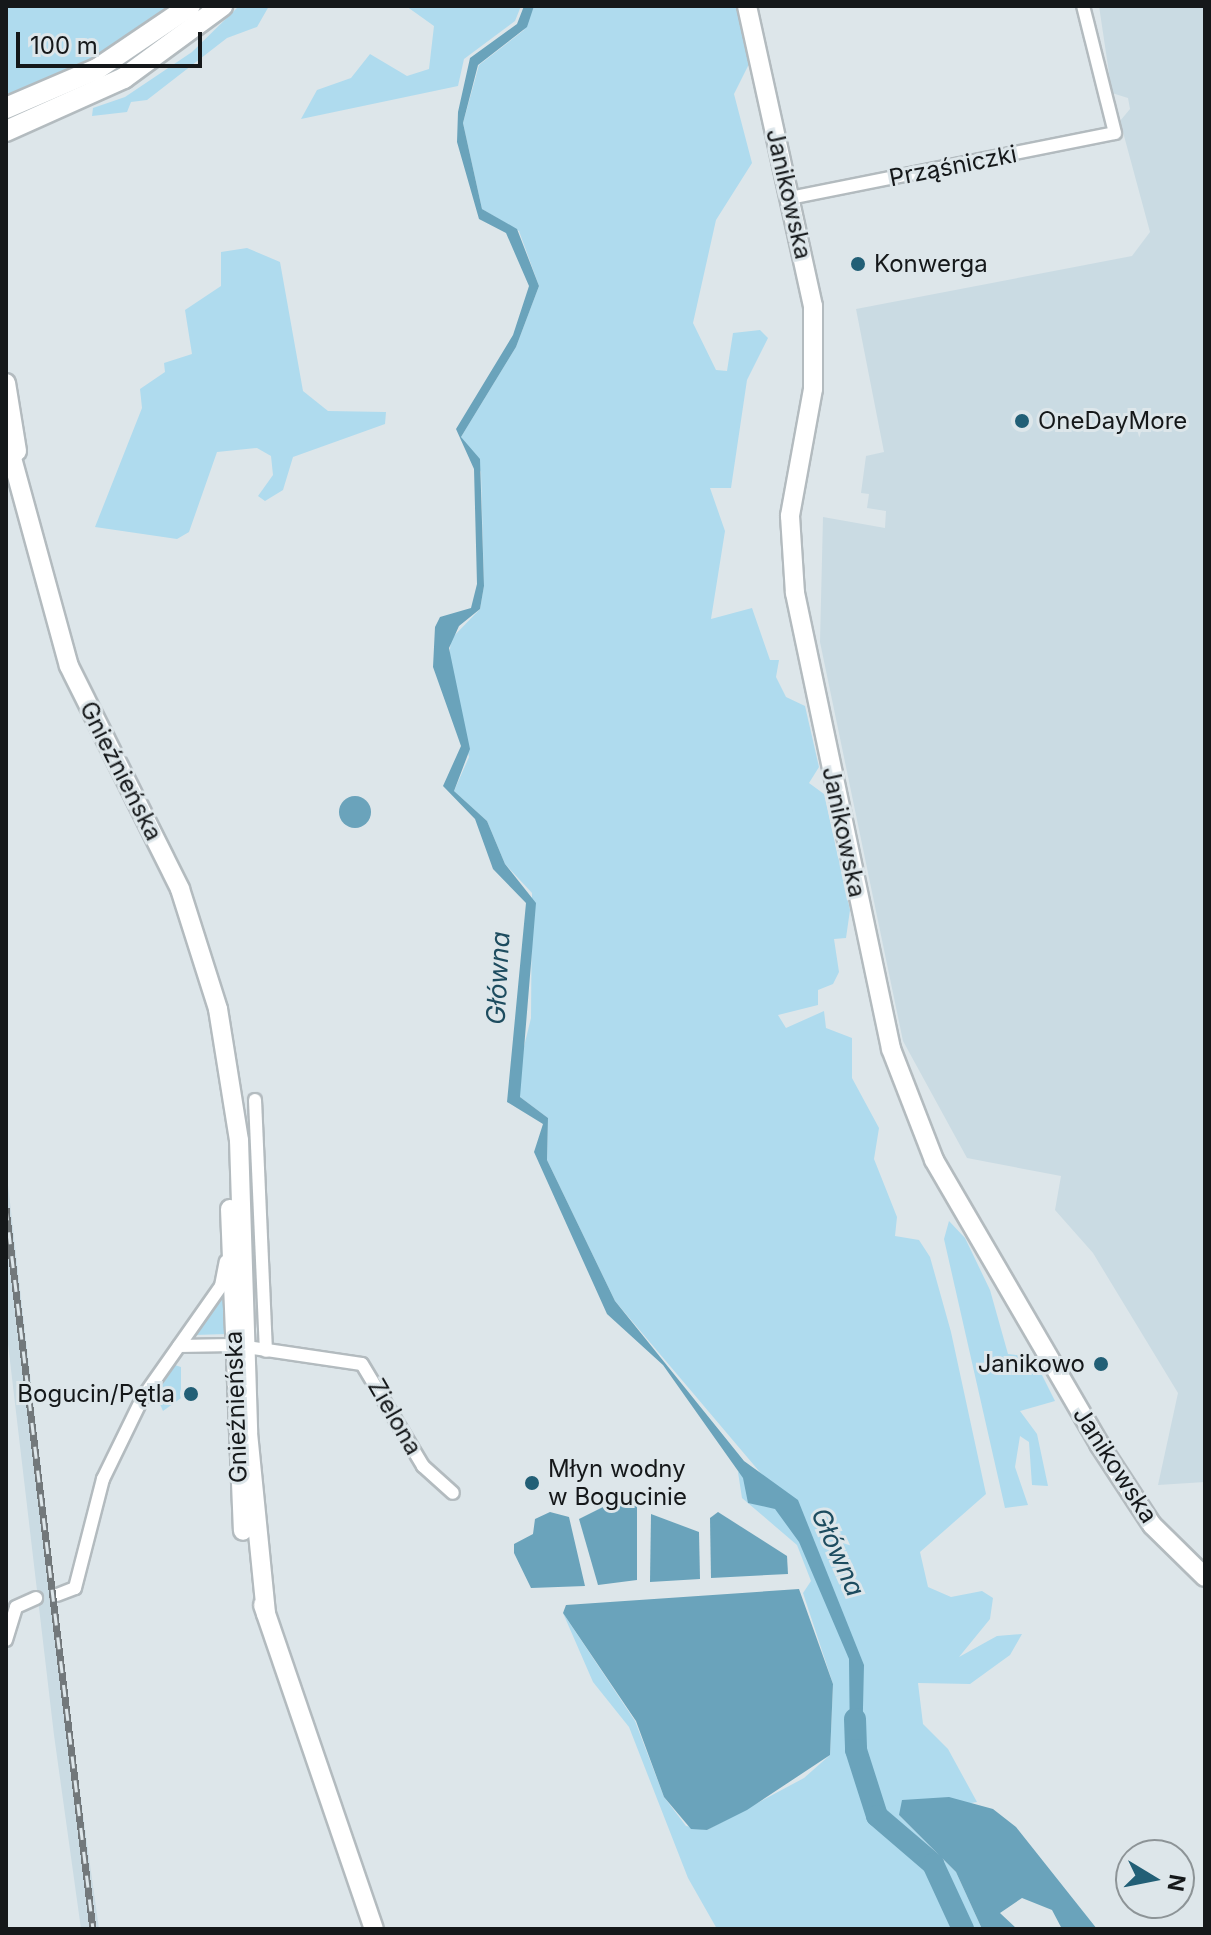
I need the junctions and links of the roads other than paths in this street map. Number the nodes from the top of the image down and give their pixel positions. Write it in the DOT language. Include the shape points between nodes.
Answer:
graph roads {
  1 [pos="190,6"];
  2 [pos="222,6"];
  3 [pos="747,6"];
  4 [pos="1083,6"];
  5 [pos="6,108"];
  6 [pos="6,131"];
  7 [pos="790,198"];
  8 [pos="6,383"];
  9 [pos="6,436"];
  10 [pos="19,485"];
  11 [pos="226,1054"];
  12 [pos="255,1100"];
  13 [pos="230,1234"];
  14 [pos="179,1346"];
  15 [pos="239,1347"];
  16 [pos="266,1351"];
  17 [pos="453,1493"];
  18 [pos="1205,1577"];
  19 [pos="57,1595"];
  20 [pos="36,1598"];
  21 [pos="6,1640"];
  22 [pos="374,1929"];
  1 -- 5 [label="main road" via="97,69"];
  2 -- 6 [label="main road" via="124,78"];
  3 -- 7 [label="main road, Janikowska"];
  4 -- 7 [label="street, Prząśniczki" via="1115,133"];
  7 -- 18 [label="main road, Janikowska" via="816,348 793,488 791,568 899,1077 934,1160 1106,1455 1167,1544"];
  8 -- 10 [label="main road, Gnieźnieńska"];
  9 -- 10 [label="main road, Gnieźnieńska"];
  10 -- 11 [label="main road, Gnieźnieńska" via="64,652 180,889"];
  11 -- 13 [label="main road, Gnieźnieńska"];
  11 -- 15 [label="main road, Gnieźnieńska" via="239,1140"];
  12 -- 16 [label="street"];
  13 -- 14 [label="street" via="221,1286"];
  13 -- 15 [label="main road, Gnieźnieńska"];
  14 -- 15 [label="street, Zielona"];
  14 -- 19 [label="street" via="143,1397 103,1479 75,1588"];
  15 -- 16 [label="street, Zielona"];
  15 -- 22 [label="main road, Gnieźnieńska" via="242,1527 266,1614"];
  16 -- 17 [label="street, Zielona" via="362,1364 423,1466"];
  20 -- 21 [label="street" via="16,1607"];
}
